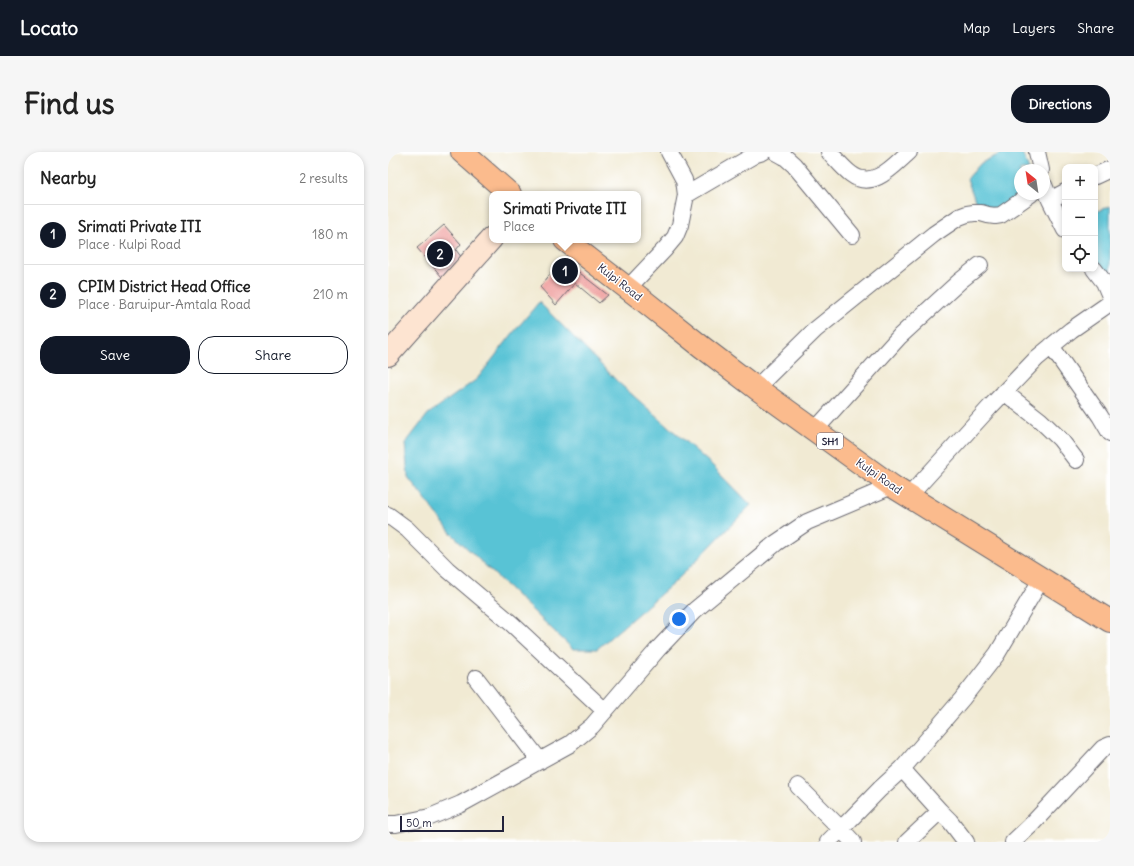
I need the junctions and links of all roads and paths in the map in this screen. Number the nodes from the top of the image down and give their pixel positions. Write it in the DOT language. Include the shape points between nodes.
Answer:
graph roads {
  1 [pos="462,152"];
  2 [pos="669,152"];
  3 [pos="763,152"];
  4 [pos="776,152"];
  5 [pos="829,152"];
  6 [pos="909,152"];
  7 [pos="1037,152"];
  8 [pos="1040,164"];
  9 [pos="1110,169"];
  10 [pos="1098,175"];
  11 [pos="504,189"];
  12 [pos="1050,189"];
  13 [pos="1062,191"];
  14 [pos="686,195"];
  15 [pos="1050,197"];
  16 [pos="1022,200"];
  17 [pos="1062,223"];
  18 [pos="852,235"];
  19 [pos="569,243"];
  20 [pos="486,245"];
  21 [pos="980,265"];
  22 [pos="1096,272"];
  23 [pos="628,288"];
  24 [pos="1110,296"];
  25 [pos="1110,303"];
  26 [pos="1051,346"];
  27 [pos="388,355"];
  28 [pos="756,388"];
  29 [pos="1004,392"];
  30 [pos="815,430"];
  31 [pos="1110,433"];
  32 [pos="1076,460"];
  33 [pos="901,491"];
  34 [pos="388,515"];
  35 [pos="1042,578"];
  36 [pos="1110,621"];
  37 [pos="476,678"];
  38 [pos="604,711"];
  39 [pos="1110,745"];
  40 [pos="540,761"];
  41 [pos="902,769"];
  42 [pos="798,786"];
  43 [pos="940,811"];
  44 [pos="388,824"];
  45 [pos="841,829"];
  46 [pos="828,842"];
  47 [pos="853,842"];
  48 [pos="907,842"];
  49 [pos="966,842"];
  50 [pos="1013,842"];
  1 -- 11 [label="main road"];
  2 -- 14 [label="street" via="684,180"];
  3 -- 14 [label="street"];
  4 -- 18 [label="street" via="785,156 794,165"];
  5 -- 6 [label="street" via="851,174 861,180 874,179 885,173"];
  7 -- 8 [label="street"];
  9 -- 10 [label="street"];
  12 -- 13 [label="street"];
  14 -- 23 [label="street" via="680,226 675,237"];
  15 -- 17 [label="street"];
  16 -- 28 [label="street" via="1001,215 974,213 959,217 934,234 815,330"];
  19 -- 23 [label="main road, Kulpi Road / SH1"];
  20 -- 27 [label="main road"];
  21 -- 30 [label="street" via="900,336"];
  22 -- 24 [label="street"];
  23 -- 28 [label="main road, Kulpi Road / SH1"];
  25 -- 26 [label="street"];
  26 -- 29 [label="street"];
  26 -- 31 [label="street"];
  28 -- 30 [label="main road, Kulpi Road / SH1"];
  29 -- 32 [label="street" via="1046,425"];
  29 -- 33 [label="street"];
  30 -- 33 [label="main road, Kulpi Road / SH1"];
  33 -- 35 [label="main road, Kulpi Road / SH1"];
  33 -- 38 [label="street" via="807,522 776,543 696,610"];
  34 -- 38 [label="street" via="407,529 447,569 512,624"];
  35 -- 36 [label="main road, Kulpi Road / SH1"];
  35 -- 41 [label="street" via="997,654"];
  37 -- 40 [label="street"];
  38 -- 40 [label="street" via="592,726 570,744"];
  39 -- 50 [label="street" via="1103,748"];
  40 -- 44 [label="street" via="455,807 430,817"];
  41 -- 43 [label="street"];
  41 -- 45 [label="street"];
  42 -- 45 [label="street"];
  43 -- 48 [label="street"];
  43 -- 49 [label="street"];
  45 -- 46 [label="street"];
  45 -- 47 [label="street"];
}
